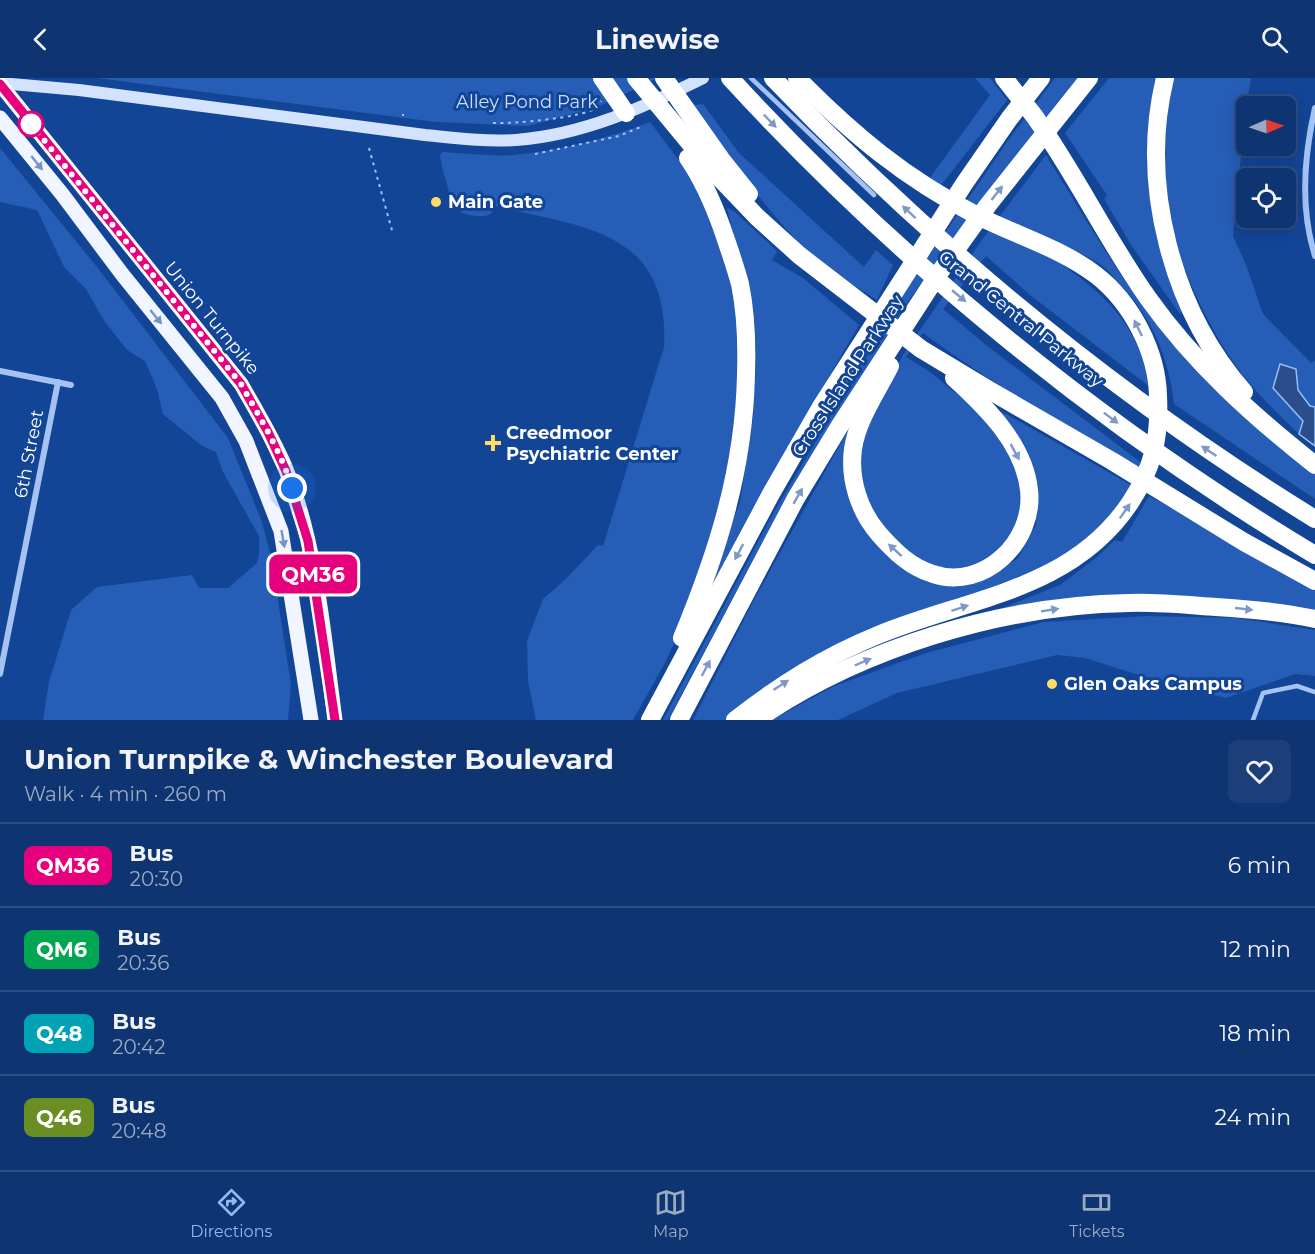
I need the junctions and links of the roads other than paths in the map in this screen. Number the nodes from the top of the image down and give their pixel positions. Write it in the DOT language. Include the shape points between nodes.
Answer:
graph roads {
  1 [pos="602,78"];
  2 [pos="634,78"];
  3 [pos="664,78"];
  4 [pos="703,78"];
  5 [pos="730,78"];
  6 [pos="751,78"];
  7 [pos="773,78"];
  8 [pos="797,78"];
  9 [pos="1004,78"];
  10 [pos="1039,78"];
  11 [pos="1089,78"];
  12 [pos="1165,78"];
  13 [pos="0,83"];
  14 [pos="1315,108"];
  15 [pos="626,113"];
  16 [pos="0,118"];
  17 [pos="712,169"];
  18 [pos="874,195"];
  19 [pos="1315,256"];
  20 [pos="937,276"];
  21 [pos="0,371"];
  22 [pos="58,382"];
  23 [pos="71,385"];
  24 [pos="985,397"];
  25 [pos="1315,464"];
  26 [pos="1315,519"];
  27 [pos="1315,555"];
  28 [pos="1315,581"];
  29 [pos="1315,620"];
  30 [pos="328,668"];
  31 [pos="0,674"];
  32 [pos="305,674"];
  33 [pos="1315,692"];
  34 [pos="302,720"];
  35 [pos="311,720"];
  36 [pos="334,720"];
  37 [pos="342,720"];
  38 [pos="645,720"];
  39 [pos="650,720"];
  40 [pos="679,720"];
  41 [pos="735,720"];
  42 [pos="756,720"];
  43 [pos="1253,720"];
  1 -- 15 [label="highway"];
  2 -- 17 [label="highway"];
  3 -- 17 [label="highway"];
  4 -- 15 [label="main road"];
  5 -- 27 [label="highway, Grand Central Parkway, one-way" via="886,234 1055,376 1241,509"];
  6 -- 18 [label="lane"];
  26 -- 7 [label="highway, Grand Central Parkway, one-way" via="1185,434 1006,297 863,170"];
  41 -- 8 [label="highway, one-way" via="779,686 823,660 878,634 1050,574 1089,549 1120,519 1141,486 1154,455 1159,422 1158,386 1149,351 1136,321 1097,276 1070,258 976,215 925,186 879,155"];
  9 -- 25 [label="highway" via="1035,117 1149,300 1222,385 1269,429"];
  10 -- 39 [label="highway, Cross Island Parkway, one-way" via="822,405"];
  20 -- 11 [label="highway, Cross Island Parkway, one-way"];
  12 -- 25 [label="highway" via="1157,169 1171,258 1185,299 1231,378 1273,426"];
  13 -- 15 [label="main road" via="480,140 554,135"];
  13 -- 30 [label="main road, Union Turnpike" via="241,384 268,432 286,471 308,541"];
  14 -- 19 [label="street" via="1305,166"];
  16 -- 32 [label="main road, one-way" via="222,398 246,441 281,531"];
  17 -- 24 [label="highway" via="774,232"];
  17 -- 38 [label="highway" via="740,284 745,324 745,405 740,449 718,543 688,624"];
  24 -- 20 [label="highway, one-way" via="1020,460 1029,490 1027,518 1018,541 1000,561 980,572 956,578 933,575 909,563 872,526 858,502 852,475 858,427"];
  40 -- 20 [label="highway, Cross Island Parkway, one-way" via="796,498"];
  21 -- 22 [label="street"];
  22 -- 23 [label="street"];
  22 -- 31 [label="street, 6th Street"];
  24 -- 28 [label="highway" via="1113,461"];
  42 -- 29 [label="highway, one-way" via="829,677 886,652 1007,617 1129,603 1245,609"];
  30 -- 36 [label="main road, Union Turnpike"];
  30 -- 37 [label="main road"];
  32 -- 34 [label="main road"];
  32 -- 35 [label="main road"];
  33 -- 43 [label="lane" via="1297,686 1263,693"];
}
